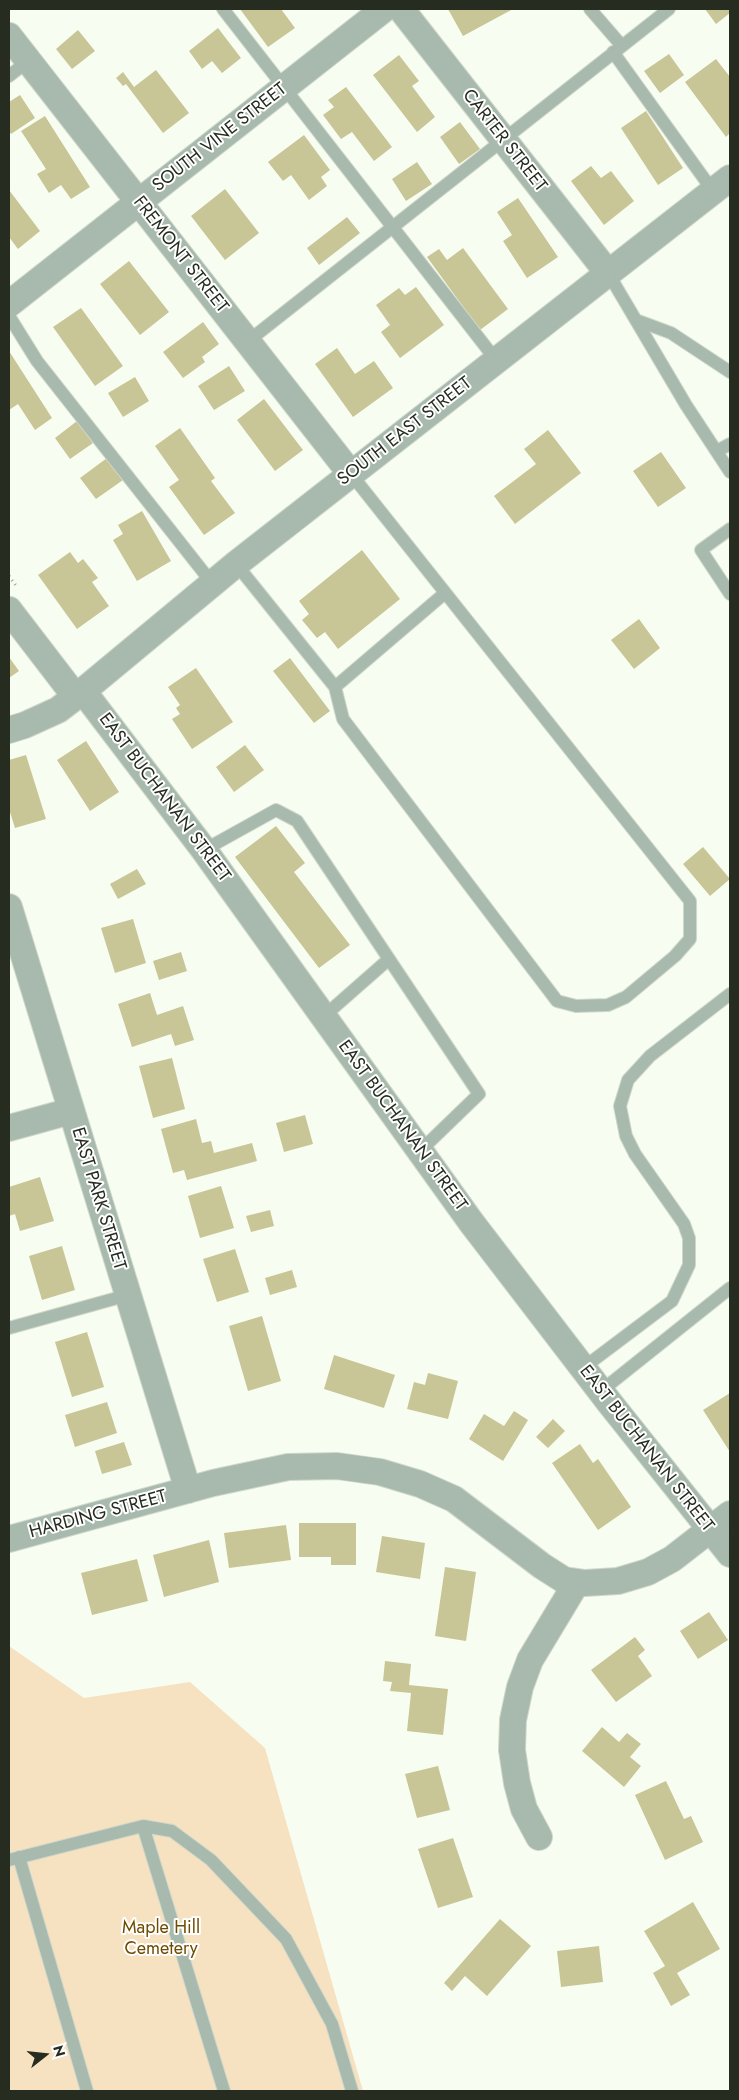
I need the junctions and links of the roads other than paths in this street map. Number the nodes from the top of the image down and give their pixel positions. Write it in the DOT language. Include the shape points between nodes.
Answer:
graph roads {
  1 [pos="223,9"];
  2 [pos="384,9"];
  3 [pos="401,9"];
  4 [pos="590,9"];
  5 [pos="669,9"];
  6 [pos="9,36"];
  7 [pos="617,49"];
  8 [pos="18,68"];
  9 [pos="284,88"];
  10 [pos="503,139"];
  11 [pos="722,184"];
  12 [pos="138,202"];
  13 [pos="392,227"];
  14 [pos="608,273"];
  15 [pos="9,304"];
  16 [pos="9,316"];
  17 [pos="636,320"];
  18 [pos="247,342"];
  19 [pos="496,360"];
  20 [pos="730,372"];
  21 [pos="730,444"];
  22 [pos="717,451"];
  23 [pos="730,472"];
  24 [pos="351,474"];
  25 [pos="730,529"];
  26 [pos="236,564"];
  27 [pos="212,583"];
  28 [pos="445,593"];
  29 [pos="730,594"];
  30 [pos="9,610"];
  31 [pos="334,687"];
  32 [pos="79,694"];
  33 [pos="9,730"];
  34 [pos="204,850"];
  35 [pos="11,924"];
  36 [pos="389,959"];
  37 [pos="730,994"];
  38 [pos="323,1017"];
  39 [pos="71,1111"];
  40 [pos="9,1128"];
  41 [pos="420,1151"];
  42 [pos="730,1288"];
  43 [pos="128,1295"];
  44 [pos="9,1328"];
  45 [pos="583,1368"];
  46 [pos="601,1391"];
  47 [pos="188,1490"];
  48 [pos="730,1514"];
  49 [pos="710,1530"];
  50 [pos="9,1539"];
  51 [pos="730,1554"];
  52 [pos="577,1582"];
  53 [pos="143,1826"];
  54 [pos="538,1837"];
  55 [pos="14,1859"];
  56 [pos="87,2091"];
  57 [pos="224,2091"];
  58 [pos="352,2091"];
  1 -- 9 [label="lane"];
  2 -- 9 [label="street, SOUTH VINE STREET"];
  3 -- 10 [label="street, CARTER STREET"];
  4 -- 7 [label="lane"];
  5 -- 7 [label="lane"];
  6 -- 8 [label="street, FREMONT STREET"];
  7 -- 10 [label="lane"];
  7 -- 11 [label="lane"];
  8 -- 12 [label="street, FREMONT STREET"];
  9 -- 12 [label="street, SOUTH VINE STREET"];
  9 -- 13 [label="lane"];
  10 -- 13 [label="lane"];
  10 -- 14 [label="street, CARTER STREET"];
  11 -- 14 [label="street, SOUTH EAST STREET"];
  12 -- 15 [label="street, SOUTH VINE STREET"];
  12 -- 18 [label="street, FREMONT STREET"];
  13 -- 18 [label="lane"];
  13 -- 19 [label="lane"];
  14 -- 17 [label="lane"];
  14 -- 19 [label="street, SOUTH EAST STREET"];
  16 -- 27 [label="lane" via="38,361"];
  17 -- 20 [label="lane" via="671,333"];
  17 -- 22 [label="lane"];
  18 -- 24 [label="street, FREMONT STREET"];
  19 -- 24 [label="street, SOUTH EAST STREET"];
  21 -- 22 [label="lane"];
  22 -- 23 [label="lane"];
  24 -- 26 [label="street, SOUTH EAST STREET"];
  24 -- 28 [label="lane"];
  25 -- 29 [label="lane" via="701,550"];
  26 -- 27 [label="street, SOUTH EAST STREET"];
  26 -- 31 [label="lane"];
  27 -- 32 [label="street, SOUTH EAST STREET"];
  28 -- 31 [label="lane"];
  28 -- 31 [label="lane" via="690,900 690,940 675,956 626,997 608,1005 576,1006 558,1001 343,718"];
  30 -- 32 [label="street, EAST BUCHANAN STREET"];
  32 -- 33 [label="street, SOUTH EAST STREET" via="58,710"];
  32 -- 34 [label="street, EAST BUCHANAN STREET"];
  34 -- 36 [label="lane" via="276,810 297,821"];
  34 -- 38 [label="street, EAST BUCHANAN STREET"];
  35 -- 39 [label="street, EAST PARK STREET"];
  36 -- 38 [label="lane"];
  36 -- 41 [label="lane" via="479,1094"];
  37 -- 45 [label="lane" via="650,1056 628,1080 620,1106 626,1136 634,1154 684,1224 689,1265 672,1301"];
  38 -- 41 [label="street, EAST BUCHANAN STREET"];
  39 -- 40 [label="street"];
  39 -- 43 [label="street, EAST PARK STREET"];
  41 -- 45 [label="street, EAST BUCHANAN STREET"];
  42 -- 46 [label="lane"];
  43 -- 44 [label="lane"];
  43 -- 47 [label="street, EAST PARK STREET"];
  45 -- 46 [label="street, EAST BUCHANAN STREET"];
  46 -- 49 [label="street, EAST BUCHANAN STREET"];
  47 -- 50 [label="street, HARDING STREET"];
  47 -- 52 [label="street, HARDING STREET" via="288,1467 337,1466 380,1472 420,1484 454,1500 542,1566 564,1580"];
  48 -- 49 [label="street"];
  49 -- 51 [label="street, EAST BUCHANAN STREET"];
  49 -- 52 [label="street" via="672,1559 648,1572 618,1581"];
  52 -- 54 [label="street" via="530,1660 513,1720 512,1750 517,1782 524,1809"];
  53 -- 55 [label="lane"];
  53 -- 57 [label="lane"];
  53 -- 58 [label="lane" via="172,1831 211,1860 286,1939 332,2024"];
  55 -- 56 [label="lane"];
}
